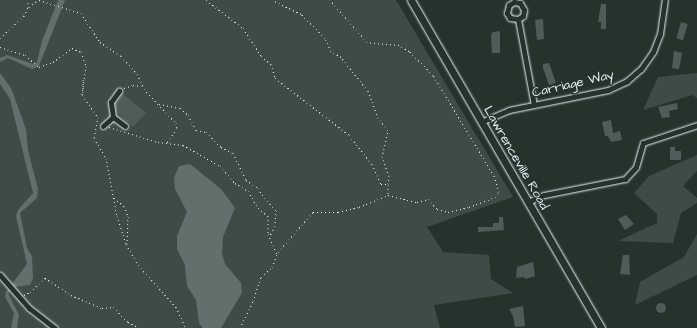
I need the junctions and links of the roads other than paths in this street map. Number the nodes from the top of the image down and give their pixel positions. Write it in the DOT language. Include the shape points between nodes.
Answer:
graph roads {
  1 [pos="411,0"];
  2 [pos="665,0"];
  3 [pos="518,19"];
  4 [pos="119,91"];
  5 [pos="534,105"];
  6 [pos="113,117"];
  7 [pos="482,122"];
  8 [pos="697,125"];
  9 [pos="103,126"];
  10 [pos="125,126"];
  11 [pos="528,202"];
  12 [pos="0,275"];
  13 [pos="55,328"];
  14 [pos="601,328"];
  1 -- 7 [label="highway, Lawrenceville Road"];
  2 -- 5 [label="street, Carriage Way" via="657,43 648,61 634,75 608,90"];
  3 -- 5 [label="street"];
  4 -- 6 [label="street" via="111,102"];
  5 -- 7 [label="street, Carriage Way" via="502,112"];
  6 -- 9 [label="street"];
  6 -- 10 [label="street"];
  7 -- 11 [label="highway, Lawrenceville Road"];
  8 -- 11 [label="street" via="643,143 636,167 625,179 544,195"];
  11 -- 14 [label="highway, Lawrenceville Road"];
  12 -- 13 [label="street" via="29,308"];
}
